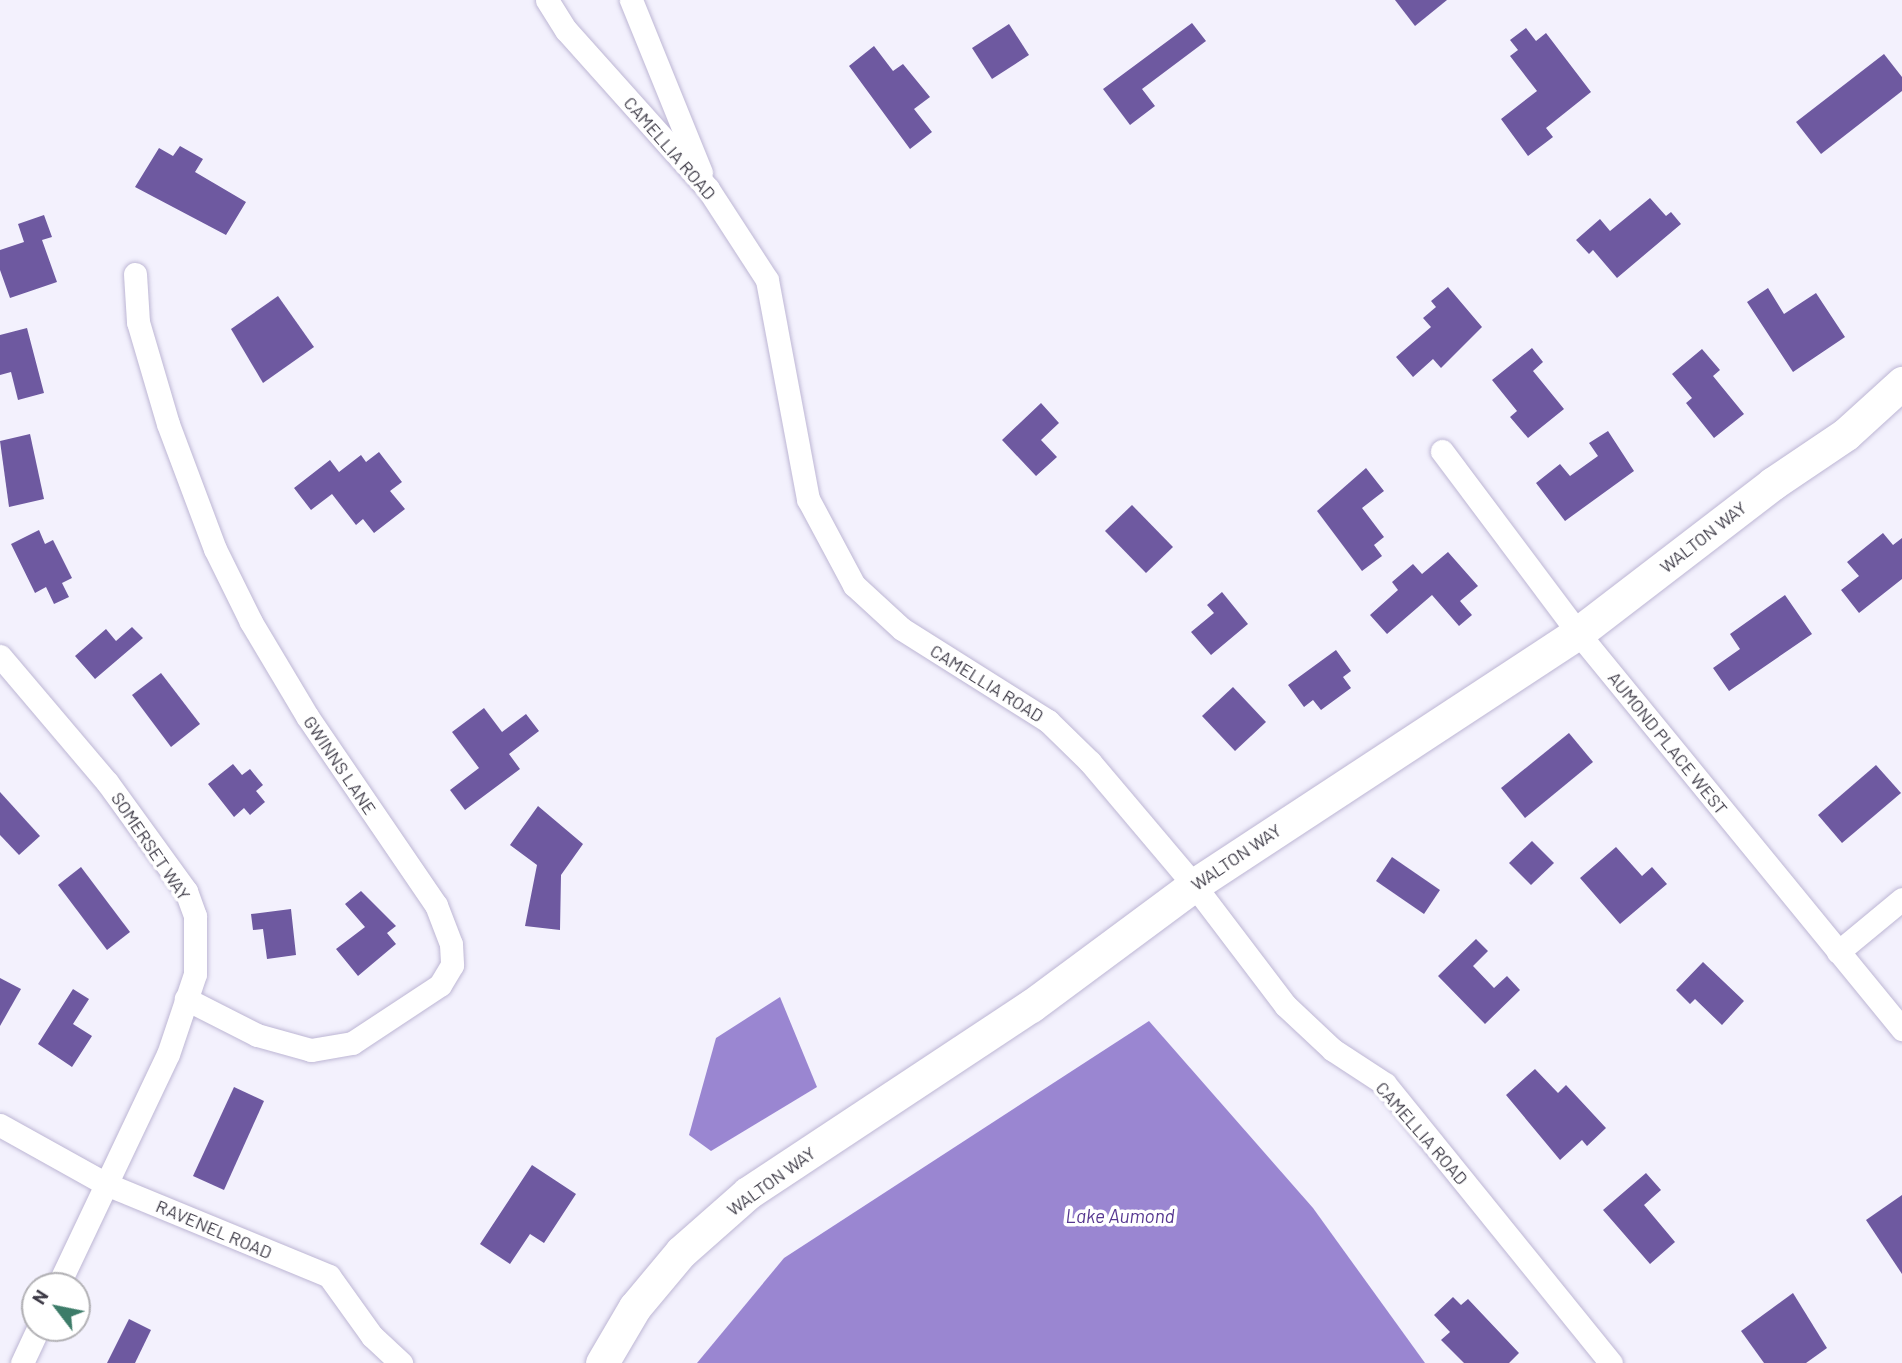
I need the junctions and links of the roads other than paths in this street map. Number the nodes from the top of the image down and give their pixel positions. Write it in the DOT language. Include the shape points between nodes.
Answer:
graph roads {
  1 [pos="547,0"];
  2 [pos="631,0"];
  3 [pos="708,189"];
  4 [pos="135,274"];
  5 [pos="1902,383"];
  6 [pos="1442,451"];
  7 [pos="1578,633"];
  8 [pos="0,656"];
  9 [pos="1194,885"];
  10 [pos="1902,899"];
  11 [pos="1838,952"];
  12 [pos="186,999"];
  13 [pos="1902,1029"];
  14 [pos="0,1125"];
  15 [pos="106,1184"];
  16 [pos="65,1272"];
  17 [pos="32,1342"];
  18 [pos="22,1363"];
  19 [pos="401,1363"];
  20 [pos="602,1363"];
  21 [pos="1611,1363"];
  1 -- 3 [label="street, CAMELLIA ROAD" via="566,30"];
  2 -- 3 [label="street"];
  3 -- 9 [label="street, CAMELLIA ROAD" via="767,280 808,499 854,585 902,629 1048,721 1090,762"];
  4 -- 12 [label="street, GWINNS LANE" via="138,322 168,424 215,549 251,622 307,716 436,905 451,944 452,965 440,985 352,1043 311,1050 257,1035"];
  5 -- 7 [label="main road, WALTON WAY" via="1846,434 1772,484"];
  6 -- 7 [label="street, AUMOND PLACE WEST"];
  7 -- 9 [label="main road, WALTON WAY"];
  7 -- 11 [label="street, AUMOND PLACE WEST"];
  8 -- 12 [label="street, SOMERSET WAY" via="107,782 186,891 195,916 195,974"];
  9 -- 20 [label="main road, WALTON WAY" via="1031,1006 748,1193 681,1252 635,1307"];
  9 -- 21 [label="street, CAMELLIA ROAD" via="1285,1006 1334,1050 1385,1084"];
  10 -- 11 [label="street"];
  11 -- 13 [label="street, AUMOND PLACE WEST"];
  12 -- 15 [label="street, SOMERSET WAY" via="168,1055"];
  14 -- 15 [label="street, RAVENEL ROAD"];
  15 -- 16 [label="street, SOMERSET WAY"];
  15 -- 19 [label="street, RAVENEL ROAD" via="329,1276 372,1336"];
  17 -- 18 [label="street"];
}
